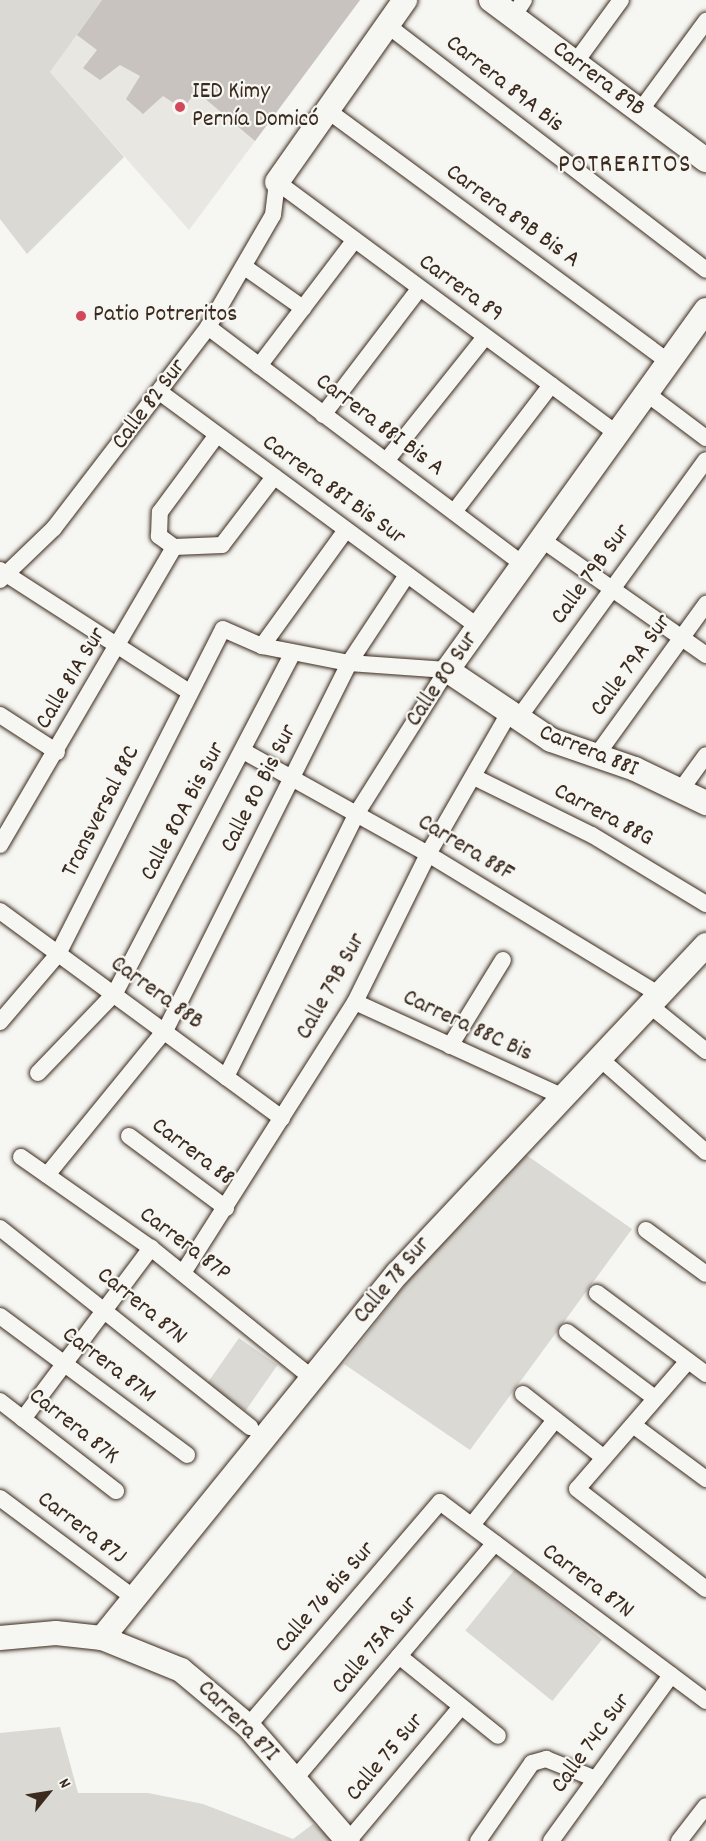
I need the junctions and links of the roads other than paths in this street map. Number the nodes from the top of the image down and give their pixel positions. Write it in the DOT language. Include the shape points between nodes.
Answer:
graph roads {
  1 [pos="405,0"];
  2 [pos="491,0"];
  3 [pos="621,0"];
  4 [pos="519,8"];
  5 [pos="706,21"];
  6 [pos="387,26"];
  7 [pos="575,63"];
  8 [pos="327,110"];
  9 [pos="640,111"];
  10 [pos="706,160"];
  11 [pos="277,182"];
  12 [pos="353,242"];
  13 [pos="246,268"];
  14 [pos="706,270"];
  15 [pos="418,289"];
  16 [pos="303,308"];
  17 [pos="702,323"];
  18 [pos="208,327"];
  19 [pos="485,337"];
  20 [pos="669,362"];
  21 [pos="259,366"];
  22 [pos="551,385"];
  23 [pos="161,393"];
  24 [pos="646,393"];
  25 [pos="323,415"];
  26 [pos="617,434"];
  27 [pos="217,435"];
  28 [pos="706,438"];
  29 [pos="706,460"];
  30 [pos="386,461"];
  31 [pos="274,477"];
  32 [pos="454,512"];
  33 [pos="346,530"];
  34 [pos="541,539"];
  35 [pos="181,545"];
  36 [pos="523,564"];
  37 [pos="407,575"];
  38 [pos="2,576"];
  39 [pos="612,589"];
  40 [pos="706,604"];
  41 [pos="478,627"];
  42 [pos="682,638"];
  43 [pos="262,646"];
  44 [pos="118,649"];
  45 [pos="293,653"];
  46 [pos="706,655"];
  47 [pos="350,663"];
  48 [pos="447,669"];
  49 [pos="189,692"];
  50 [pos="0,715"];
  51 [pos="513,717"];
  52 [pos="243,751"];
  53 [pos="57,752"];
  54 [pos="597,756"];
  55 [pos="706,756"];
  56 [pos="474,777"];
  57 [pos="293,778"];
  58 [pos="680,791"];
  59 [pos="706,803"];
  60 [pos="357,813"];
  61 [pos="4,827"];
  62 [pos="0,845"];
  63 [pos="428,854"];
  64 [pos="706,904"];
  65 [pos="0,911"];
  66 [pos="706,945"];
  67 [pos="58,954"];
  68 [pos="503,960"];
  69 [pos="115,993"];
  70 [pos="653,999"];
  71 [pos="355,1002"];
  72 [pos="0,1022"];
  73 [pos="166,1029"];
  74 [pos="450,1046"];
  75 [pos="706,1051"];
  76 [pos="597,1056"];
  77 [pos="38,1073"];
  78 [pos="226,1077"];
  79 [pos="559,1095"];
  80 [pos="282,1118"];
  81 [pos="129,1136"];
  82 [pos="706,1152"];
  83 [pos="21,1157"];
  84 [pos="47,1175"];
  85 [pos="226,1208"];
  86 [pos="0,1228"];
  87 [pos="646,1230"];
  88 [pos="151,1248"];
  89 [pos="183,1273"];
  90 [pos="706,1274"];
  91 [pos="597,1293"];
  92 [pos="106,1309"];
  93 [pos="0,1316"];
  94 [pos="567,1332"];
  95 [pos="688,1361"];
  96 [pos="65,1364"];
  97 [pos="706,1374"];
  98 [pos="312,1378"];
  99 [pos="523,1394"];
  100 [pos="656,1398"];
  101 [pos="0,1401"];
  102 [pos="23,1419"];
  103 [pos="555,1420"];
  104 [pos="633,1425"];
  105 [pos="250,1427"];
  106 [pos="188,1455"];
  107 [pos="604,1458"];
  108 [pos="706,1479"];
  109 [pos="116,1491"];
  110 [pos="0,1498"];
  111 [pos="440,1502"];
  112 [pos="472,1525"];
  113 [pos="495,1543"];
  114 [pos="706,1589"];
  115 [pos="134,1598"];
  116 [pos="0,1638"];
  117 [pos="102,1638"];
  118 [pos="399,1656"];
  119 [pos="671,1675"];
  120 [pos="706,1701"];
  121 [pos="461,1707"];
  122 [pos="248,1726"];
  123 [pos="498,1736"];
  124 [pos="596,1779"];
  125 [pos="293,1781"];
  126 [pos="706,1806"];
  127 [pos="348,1841"];
  128 [pos="478,1841"];
  129 [pos="551,1841"];
  130 [pos="679,1841"];
  1 -- 6 [label="street, Calle 82 Sur"];
  2 -- 4 [label="street, Carrera 89B"];
  3 -- 7 [label="street"];
  4 -- 7 [label="street, Carrera 89B"];
  5 -- 9 [label="street"];
  6 -- 8 [label="street, Calle 82 Sur"];
  6 -- 14 [label="street, Carrera 89A Bis"];
  7 -- 9 [label="street, Carrera 89B"];
  8 -- 11 [label="street, Calle 82 Sur"];
  8 -- 20 [label="street, Carrera 89B Bis A"];
  9 -- 10 [label="street, Carrera 89B"];
  11 -- 12 [label="street, Carrera 89"];
  11 -- 13 [label="street, Calle 82 Sur" via="273,215"];
  12 -- 15 [label="street, Carrera 89"];
  12 -- 16 [label="street"];
  13 -- 16 [label="street"];
  13 -- 18 [label="street, Calle 82 Sur"];
  15 -- 19 [label="street, Carrera 89"];
  15 -- 25 [label="street"];
  16 -- 21 [label="street"];
  17 -- 20 [label="street, Calle 80 Sur"];
  18 -- 21 [label="street, Carrera 88I Bis A"];
  18 -- 23 [label="street, Calle 82 Sur"];
  19 -- 22 [label="street, Carrera 89"];
  19 -- 30 [label="street"];
  20 -- 24 [label="street, Calle 80 Sur"];
  21 -- 25 [label="street, Carrera 88I Bis A"];
  22 -- 26 [label="street, Carrera 89"];
  22 -- 32 [label="street"];
  23 -- 27 [label="street, Carrera 88I Bis Sur"];
  23 -- 38 [label="street, Calle 82 Sur" via="54,528"];
  24 -- 26 [label="street, Calle 80 Sur"];
  24 -- 28 [label="street"];
  25 -- 30 [label="street, Carrera 88I Bis A"];
  26 -- 34 [label="street, Calle 80 Sur"];
  27 -- 31 [label="street, Carrera 88I Bis Sur"];
  27 -- 35 [label="street" via="167,498 159,536"];
  29 -- 39 [label="street, Calle 79B Sur"];
  30 -- 32 [label="street, Carrera 88I Bis A"];
  31 -- 33 [label="street, Carrera 88I Bis Sur"];
  31 -- 35 [label="street" via="217,547"];
  32 -- 36 [label="street, Carrera 88I Bis A"];
  33 -- 37 [label="street, Carrera 88I Bis Sur"];
  33 -- 43 [label="street"];
  34 -- 36 [label="street, Calle 80 Sur"];
  34 -- 39 [label="street"];
  35 -- 44 [label="street, Calle 81A Sur"];
  36 -- 41 [label="street, Calle 80 Sur"];
  37 -- 41 [label="street, Carrera 88I Bis Sur"];
  37 -- 47 [label="street, Calle 80 Bis Sur"];
  38 -- 44 [label="street"];
  39 -- 42 [label="street"];
  39 -- 51 [label="street, Calle 79B Sur"];
  40 -- 42 [label="street, Calle 79A Sur"];
  41 -- 48 [label="street, Calle 80 Sur"];
  42 -- 46 [label="street"];
  42 -- 54 [label="street, Calle 79A Sur"];
  43 -- 45 [label="street"];
  43 -- 49 [label="street, Transversal 88C" via="223,629"];
  44 -- 49 [label="street"];
  44 -- 53 [label="street, Calle 81A Sur"];
  45 -- 47 [label="street"];
  45 -- 52 [label="street, Calle 80A Bis Sur"];
  47 -- 48 [label="street"];
  47 -- 57 [label="street, Calle 80 Bis Sur"];
  48 -- 51 [label="street, Carrera 88I"];
  48 -- 60 [label="street, Calle 80 Sur"];
  49 -- 67 [label="street, Transversal 88C"];
  50 -- 53 [label="street"];
  51 -- 54 [label="street, Carrera 88I" via="551,740"];
  51 -- 56 [label="street, Calle 79B Sur"];
  52 -- 57 [label="street, Carrera 88F"];
  52 -- 69 [label="street, Calle 80A Bis Sur"];
  53 -- 61 [label="street, Calle 81A Sur"];
  54 -- 58 [label="street, Carrera 88I"];
  55 -- 58 [label="street"];
  56 -- 63 [label="street, Calle 79B Sur"];
  56 -- 64 [label="street, Carrera 88G" via="592,835"];
  57 -- 60 [label="street, Carrera 88F"];
  57 -- 73 [label="street, Calle 80 Bis Sur"];
  58 -- 59 [label="street, Carrera 88I"];
  60 -- 63 [label="street, Carrera 88F"];
  60 -- 78 [label="street, Calle 80 Sur"];
  61 -- 62 [label="street, Calle 81A Sur"];
  63 -- 70 [label="street, Carrera 88F"];
  63 -- 71 [label="street, Calle 79B Sur"];
  65 -- 67 [label="street, Carrera 88B"];
  66 -- 70 [label="street, Calle 78 Sur"];
  67 -- 69 [label="street, Carrera 88B"];
  67 -- 72 [label="street, Transversal 88C"];
  68 -- 74 [label="street"];
  69 -- 73 [label="street, Carrera 88B"];
  69 -- 77 [label="street, Calle 80A Bis Sur"];
  70 -- 75 [label="street, Carrera 88F"];
  70 -- 76 [label="street, Calle 78 Sur"];
  71 -- 74 [label="street, Carrera 88C Bis"];
  71 -- 80 [label="street, Calle 79B Sur"];
  73 -- 78 [label="street, Carrera 88B"];
  73 -- 84 [label="street, Calle 80 Bis Sur"];
  74 -- 79 [label="street, Carrera 88C Bis"];
  76 -- 79 [label="street, Calle 78 Sur"];
  76 -- 82 [label="street"];
  78 -- 80 [label="street, Carrera 88B"];
  79 -- 98 [label="street, Calle 78 Sur" via="398,1273"];
  80 -- 85 [label="street, Calle 79B Sur"];
  81 -- 85 [label="street, Carrera 88"];
  83 -- 84 [label="street, Carrera 87P"];
  84 -- 88 [label="street, Carrera 87P"];
  85 -- 89 [label="street, Calle 79B Sur"];
  86 -- 92 [label="street, Carrera 87N"];
  87 -- 90 [label="street"];
  88 -- 89 [label="street, Carrera 87P"];
  88 -- 92 [label="street"];
  89 -- 98 [label="street, Carrera 87P"];
  91 -- 95 [label="street"];
  92 -- 96 [label="street"];
  92 -- 105 [label="street, Carrera 87N"];
  93 -- 96 [label="street, Carrera 87M"];
  94 -- 100 [label="street"];
  95 -- 97 [label="street"];
  95 -- 100 [label="street"];
  96 -- 102 [label="street"];
  96 -- 106 [label="street, Carrera 87M"];
  98 -- 115 [label="street, Calle 78 Sur"];
  99 -- 103 [label="street"];
  100 -- 104 [label="street"];
  101 -- 102 [label="street, Carrera 87K"];
  102 -- 109 [label="street, Carrera 87K"];
  103 -- 107 [label="street"];
  103 -- 112 [label="street"];
  104 -- 107 [label="street"];
  104 -- 108 [label="street"];
  107 -- 114 [label="street" via="577,1489"];
  110 -- 115 [label="street, Carrera 87J"];
  111 -- 112 [label="street, Carrera 87N"];
  111 -- 122 [label="street, Calle 76 Bis Sur"];
  112 -- 113 [label="street, Carrera 87N"];
  113 -- 118 [label="street, Calle 75A Sur"];
  113 -- 119 [label="street, Carrera 87N"];
  115 -- 117 [label="street, Calle 78 Sur"];
  116 -- 117 [label="street, Carrera 87I" via="56,1633"];
  117 -- 122 [label="street, Carrera 87I" via="181,1670"];
  118 -- 121 [label="street"];
  118 -- 125 [label="street, Calle 75A Sur"];
  119 -- 120 [label="street, Carrera 87N"];
  119 -- 124 [label="street, Calle 74C Sur"];
  121 -- 123 [label="street"];
  121 -- 127 [label="street, Calle 75 Sur"];
  122 -- 125 [label="street, Carrera 87I"];
  124 -- 128 [label="street" via="546,1759 532,1763"];
  124 -- 129 [label="street, Calle 74C Sur"];
  125 -- 127 [label="street, Carrera 87I"];
  126 -- 130 [label="street"];
}
